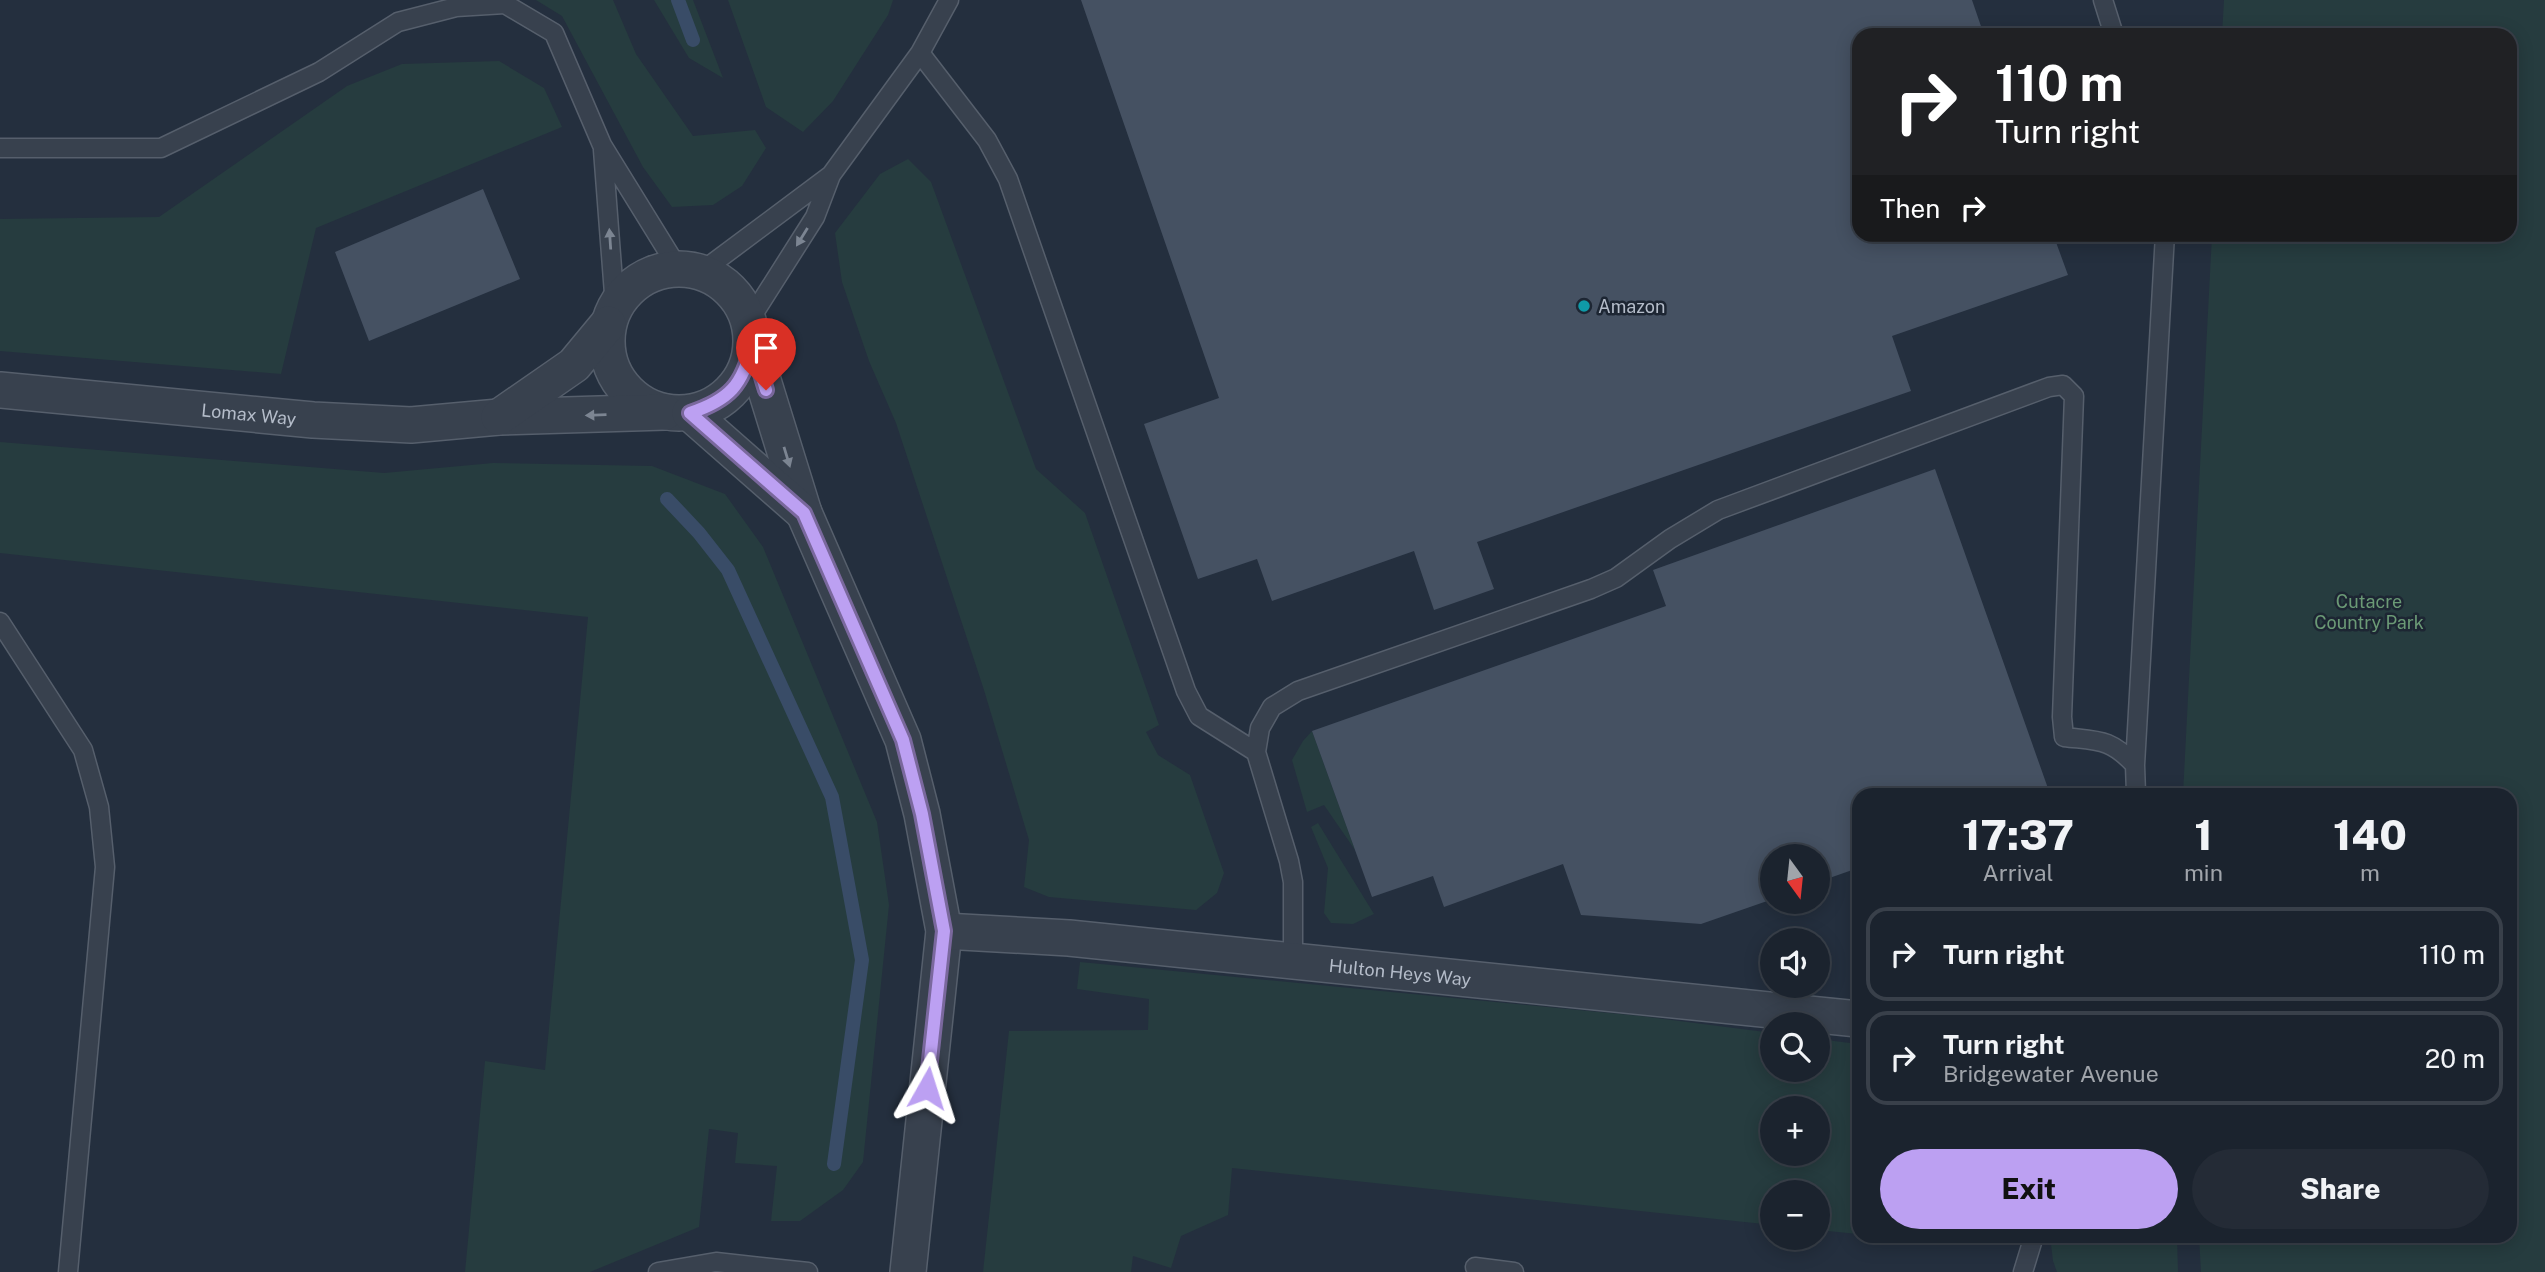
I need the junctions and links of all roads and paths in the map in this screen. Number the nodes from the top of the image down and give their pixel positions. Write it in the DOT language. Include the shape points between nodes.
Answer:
graph roads {
  1 [pos="949,0"];
  2 [pos="2103,0"];
  3 [pos="455,4"];
  4 [pos="2113,28"];
  5 [pos="920,53"];
  6 [pos="603,145"];
  7 [pos="0,148"];
  8 [pos="831,175"];
  9 [pos="2165,242"];
  10 [pos="690,270"];
  11 [pos="612,315"];
  12 [pos="751,333"];
  13 [pos="0,390"];
  14 [pos="677,413"];
  15 [pos="499,417"];
  16 [pos="804,513"];
  17 [pos="0,622"];
  18 [pos="1256,752"];
  19 [pos="2135,765"];
  20 [pos="2136,788"];
  21 [pos="944,931"];
  22 [pos="1293,960"];
  23 [pos="1852,1018"];
  24 [pos="2032,1243"];
  25 [pos="1475,1268"];
  26 [pos="68,1272"];
  27 [pos="658,1272"];
  28 [pos="808,1272"];
  29 [pos="908,1272"];
  30 [pos="1514,1272"];
  31 [pos="2023,1272"];
  1 -- 5 [label="lane"];
  2 -- 4 [label="lane"];
  3 -- 6 [label="lane" via="505,4 554,33"];
  3 -- 7 [label="lane" via="398,23 319,72 161,148"];
  5 -- 8 [label="lane"];
  5 -- 18 [label="lane" via="987,140 1008,179 1186,691 1199,716"];
  6 -- 10 [label="lane"];
  11 -- 6 [label="lane, one-way"];
  8 -- 10 [label="lane"];
  8 -- 12 [label="lane, one-way" via="815,217"];
  9 -- 19 [label="lane"];
  10 -- 11 [label="street" via="659,271 641,279 626,291"];
  10 -- 12 [label="street" via="723,282 739,299"];
  11 -- 14 [label="street" via="607,347 612,370 642,404"];
  11 -- 15 [label="street, Lomax Way" via="574,365"];
  12 -- 14 [label="street" via="747,369 733,390 713,405"];
  12 -- 16 [label="street, one-way"];
  13 -- 15 [label="street, Lomax Way" via="313,420 411,425"];
  14 -- 15 [label="street, Lomax Way, one-way"];
  14 -- 16 [label="street"];
  16 -- 21 [label="street" via="903,740"];
  17 -- 26 [label="lane" via="83,750 99,807 105,867"];
  18 -- 19 [label="lane" via="1260,728 1272,707 1298,691 1591,589 1616,578 1718,510 2049,387 2063,386 2074,396 2064,737 2107,742"];
  18 -- 22 [label="lane" via="1293,882"];
  19 -- 20 [label="lane"];
  21 -- 22 [label="street, Hulton Heys Way"];
  21 -- 29 [label="street"];
  22 -- 23 [label="street, Hulton Heys Way"];
  24 -- 31 [label="lane"];
  25 -- 30 [label="lane"];
  27 -- 28 [label="lane" via="716,1262"];
}
